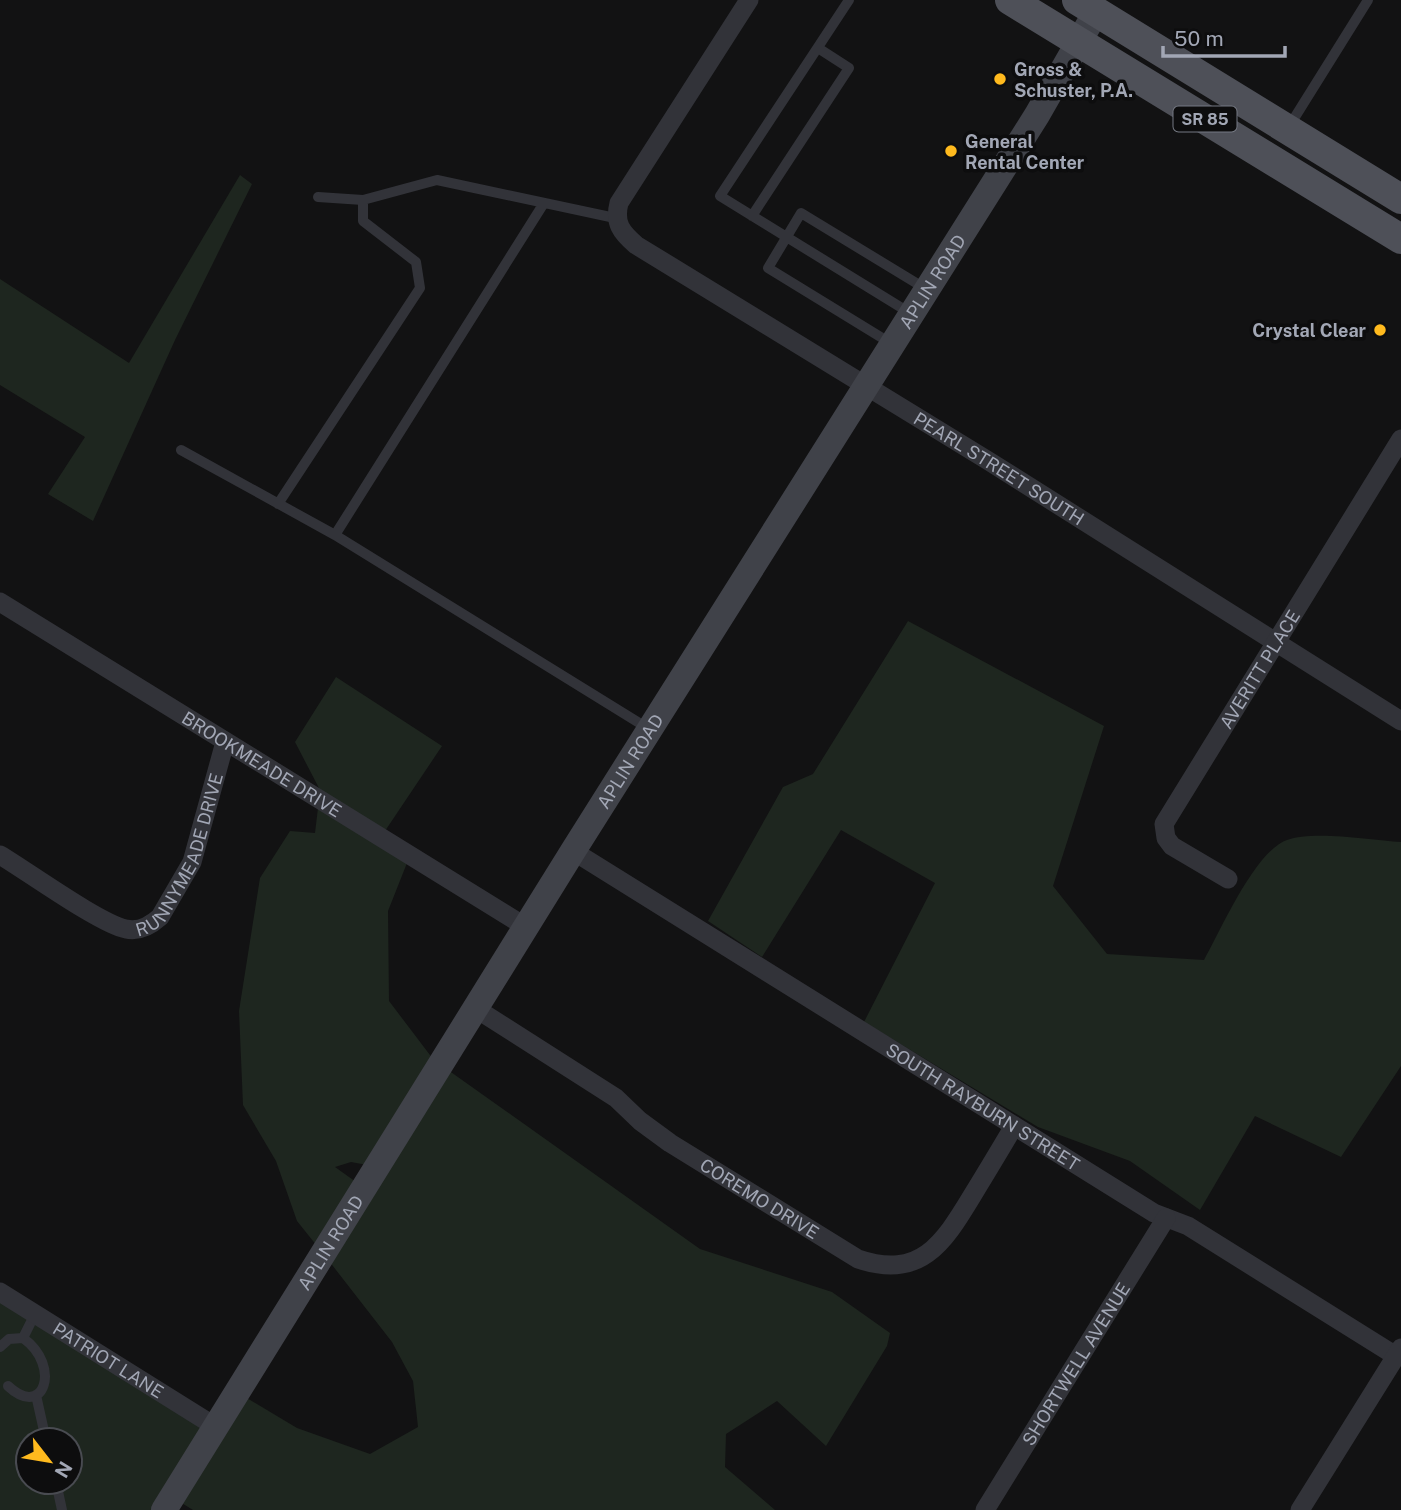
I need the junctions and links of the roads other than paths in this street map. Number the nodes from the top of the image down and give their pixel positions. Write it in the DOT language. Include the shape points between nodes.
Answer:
graph roads {
  1 [pos="749,0"];
  2 [pos="849,0"];
  3 [pos="1010,0"];
  4 [pos="1368,0"];
  5 [pos="1092,4"];
  6 [pos="1078,42"];
  7 [pos="818,48"];
  8 [pos="1288,129"];
  9 [pos="318,197"];
  10 [pos="363,200"];
  11 [pos="1401,200"];
  12 [pos="544,203"];
  13 [pos="617,211"];
  14 [pos="752,216"];
  15 [pos="787,237"];
  16 [pos="1401,239"];
  17 [pos="926,290"];
  18 [pos="911,314"];
  19 [pos="892,344"];
  20 [pos="866,386"];
  21 [pos="1401,439"];
  22 [pos="181,450"];
  23 [pos="278,503"];
  24 [pos="335,535"];
  25 [pos="0,602"];
  26 [pos="1276,642"];
  27 [pos="1401,721"];
  28 [pos="649,729"];
  29 [pos="225,742"];
  30 [pos="573,850"];
  31 [pos="0,855"];
  32 [pos="1228,879"];
  33 [pos="526,927"];
  34 [pos="475,1008"];
  35 [pos="1014,1126"];
  36 [pos="1166,1218"];
  37 [pos="0,1292"];
  38 [pos="36,1314"];
  39 [pos="23,1338"];
  40 [pos="0,1347"];
  41 [pos="1399,1352"];
  42 [pos="8,1386"];
  43 [pos="36,1395"];
  44 [pos="44,1426"];
  45 [pos="216,1427"];
  46 [pos="164,1510"];
  47 [pos="985,1510"];
  48 [pos="1300,1510"];
  1 -- 13 [label="street"];
  2 -- 7 [label="lane"];
  3 -- 6 [label="main road, SR 85"];
  4 -- 8 [label="lane"];
  5 -- 6 [label="street, APLIN ROAD"];
  5 -- 8 [label="main road, SR 85"];
  6 -- 16 [label="main road, SR 85"];
  6 -- 17 [label="street, APLIN ROAD" via="1037,116"];
  7 -- 14 [label="lane" via="849,68"];
  7 -- 14 [label="lane" via="720,196"];
  8 -- 11 [label="main road, SR 85"];
  9 -- 10 [label="lane"];
  10 -- 12 [label="lane" via="437,180"];
  10 -- 23 [label="lane" via="363,221 416,262 420,288"];
  12 -- 13 [label="lane"];
  12 -- 24 [label="lane"];
  13 -- 20 [label="street, PEARL STREET SOUTH" via="623,234 636,246"];
  14 -- 15 [label="lane"];
  15 -- 17 [label="lane" via="802,213"];
  15 -- 18 [label="lane"];
  15 -- 19 [label="lane" via="768,268"];
  17 -- 18 [label="street, APLIN ROAD"];
  18 -- 19 [label="street, APLIN ROAD"];
  19 -- 20 [label="street, APLIN ROAD"];
  20 -- 26 [label="street, PEARL STREET SOUTH"];
  20 -- 28 [label="street, APLIN ROAD"];
  21 -- 26 [label="street, AVERITT PLACE"];
  22 -- 23 [label="lane"];
  23 -- 24 [label="lane"];
  24 -- 28 [label="lane"];
  25 -- 29 [label="street, BROOKMEADE DRIVE"];
  26 -- 27 [label="street, PEARL STREET SOUTH"];
  26 -- 32 [label="street, AVERITT PLACE" via="1164,824 1172,846"];
  28 -- 30 [label="street, APLIN ROAD"];
  29 -- 31 [label="street, RUNNYMEADE DRIVE" via="192,862 153,923 134,930 112,925"];
  29 -- 33 [label="street, BROOKMEADE DRIVE"];
  30 -- 33 [label="street, APLIN ROAD"];
  30 -- 35 [label="street, SOUTH RAYBURN STREET"];
  33 -- 34 [label="street, APLIN ROAD"];
  34 -- 35 [label="street, COREMO DRIVE" via="616,1098 670,1143 873,1264 913,1262 941,1243"];
  34 -- 45 [label="street, APLIN ROAD"];
  35 -- 36 [label="street, SOUTH RAYBURN STREET"];
  36 -- 41 [label="street, SOUTH RAYBURN STREET" via="1188,1226"];
  36 -- 47 [label="street, SHORTWELL AVENUE"];
  37 -- 38 [label="street, PATRIOT LANE"];
  38 -- 39 [label="lane"];
  38 -- 45 [label="street, PATRIOT LANE"];
  39 -- 40 [label="lane" via="9,1339"];
  39 -- 43 [label="lane" via="41,1357 47,1372 45,1385"];
  41 -- 48 [label="street"];
  42 -- 43 [label="lane" via="18,1396"];
  43 -- 44 [label="lane"];
  45 -- 46 [label="street, APLIN ROAD"];
}
